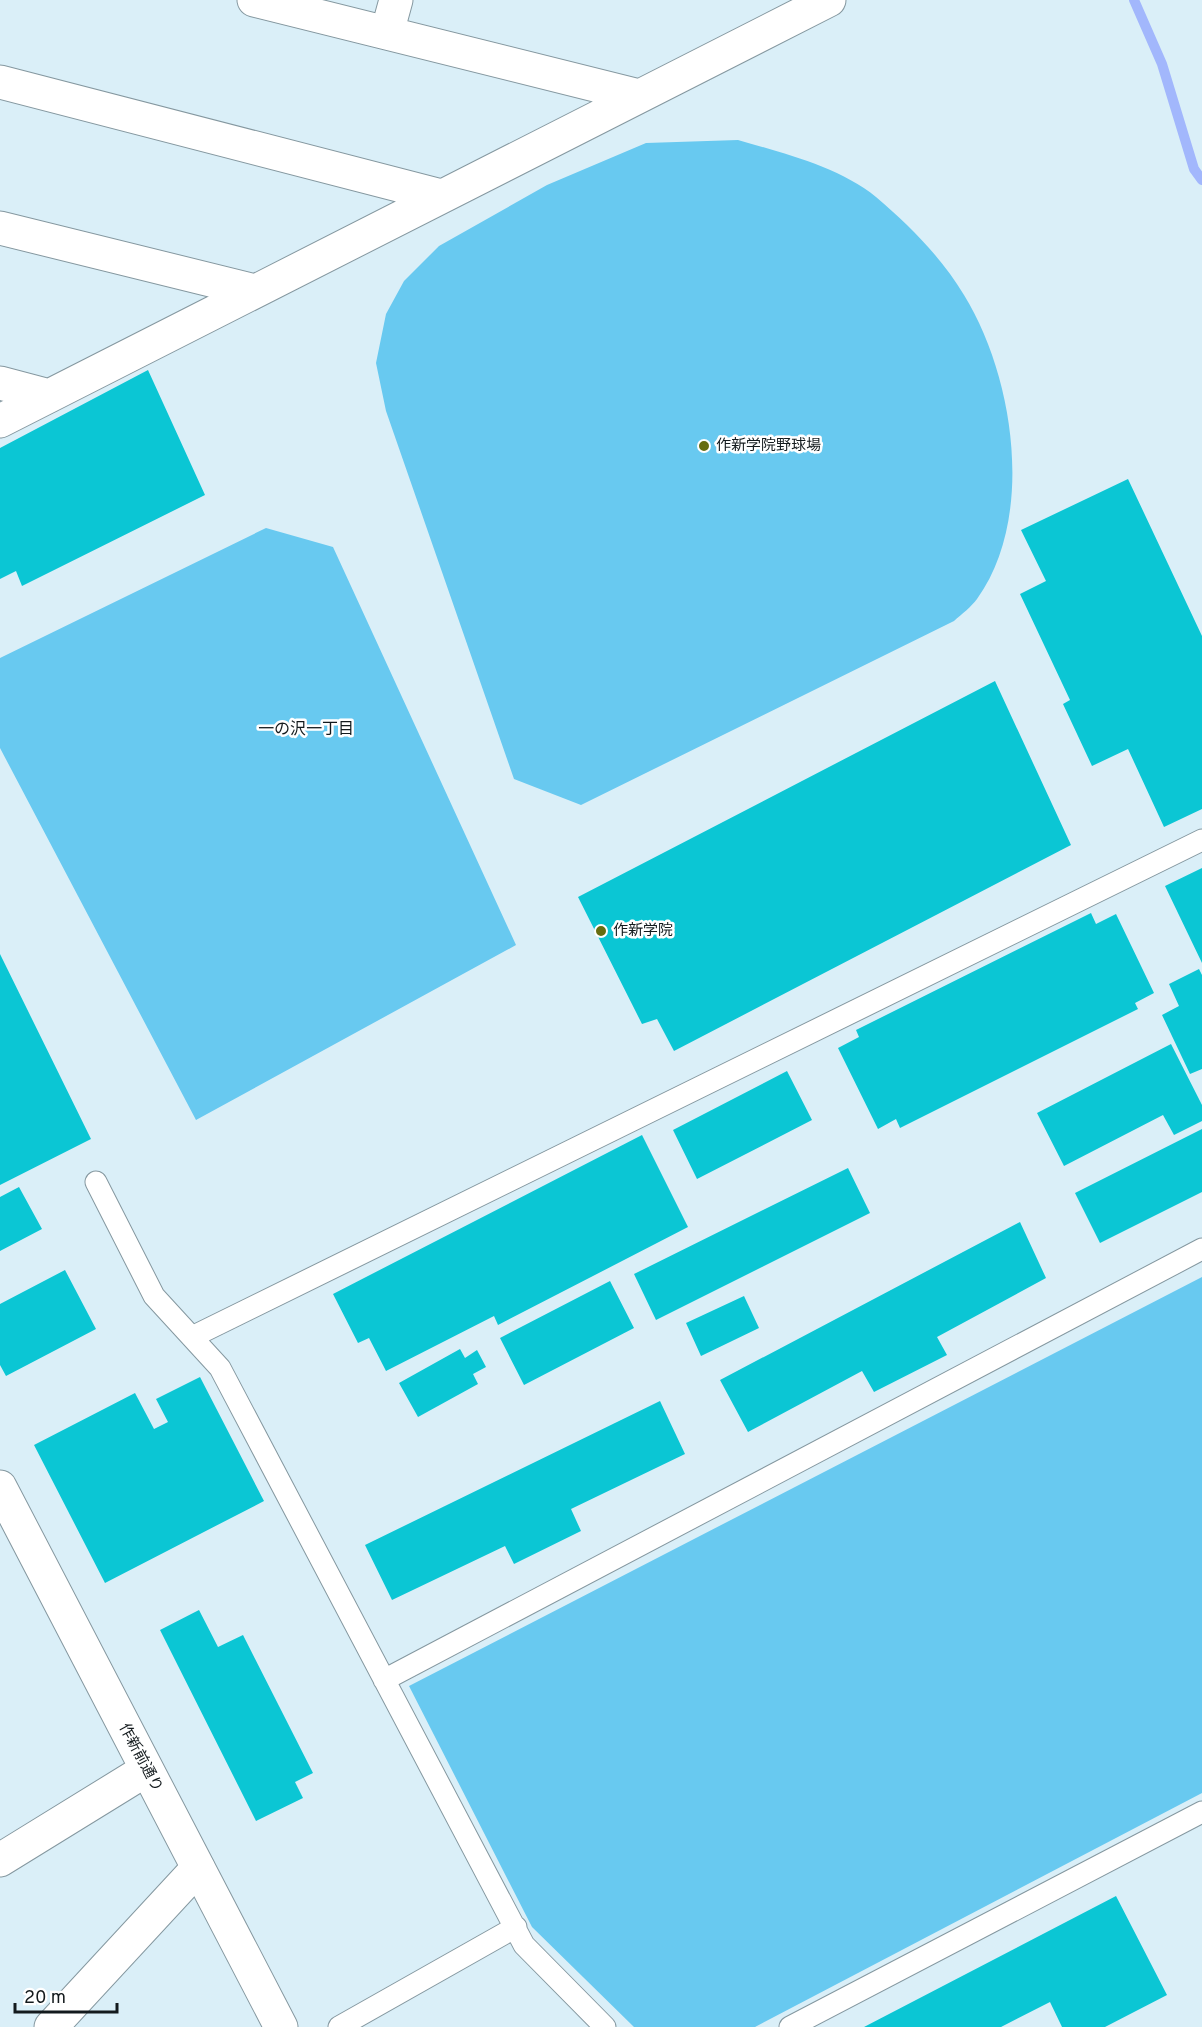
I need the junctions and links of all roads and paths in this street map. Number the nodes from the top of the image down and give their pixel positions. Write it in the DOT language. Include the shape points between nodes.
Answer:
graph roads {
  1 [pos="254,0"];
  2 [pos="396,0"];
  3 [pos="827,0"];
  4 [pos="387,33"];
  5 [pos="0,82"];
  6 [pos="639,96"];
  7 [pos="441,196"];
  8 [pos="0,228"];
  9 [pos="255,291"];
  10 [pos="0,382"];
  11 [pos="49,396"];
  12 [pos="0,421"];
  13 [pos="1202,840"];
  14 [pos="96,1182"];
  15 [pos="1202,1249"];
  16 [pos="192,1337"];
  17 [pos="0,1487"];
  18 [pos="384,1680"];
  19 [pos="146,1770"];
  20 [pos="1202,1812"];
  21 [pos="0,1860"];
  22 [pos="198,1868"];
  23 [pos="516,1927"];
  24 [pos="51,2027"];
  25 [pos="281,2027"];
  26 [pos="339,2027"];
  27 [pos="605,2027"];
  28 [pos="790,2027"];
  1 -- 4 [label="street"];
  2 -- 4 [label="street"];
  3 -- 6 [label="street"];
  4 -- 6 [label="street"];
  5 -- 7 [label="street"];
  6 -- 7 [label="street"];
  7 -- 9 [label="street"];
  8 -- 9 [label="street"];
  9 -- 11 [label="street"];
  10 -- 11 [label="street"];
  11 -- 12 [label="street"];
  13 -- 16 [label="lane"];
  14 -- 16 [label="lane" via="154,1296"];
  15 -- 18 [label="lane"];
  16 -- 18 [label="lane" via="220,1368"];
  17 -- 19 [label="street, 作新前通り"];
  18 -- 23 [label="lane"];
  19 -- 21 [label="street"];
  19 -- 22 [label="street, 作新前通り"];
  20 -- 28 [label="lane"];
  22 -- 24 [label="street"];
  22 -- 25 [label="street, 作新前通り"];
  23 -- 26 [label="lane"];
  23 -- 27 [label="lane" via="524,1946"];
}
